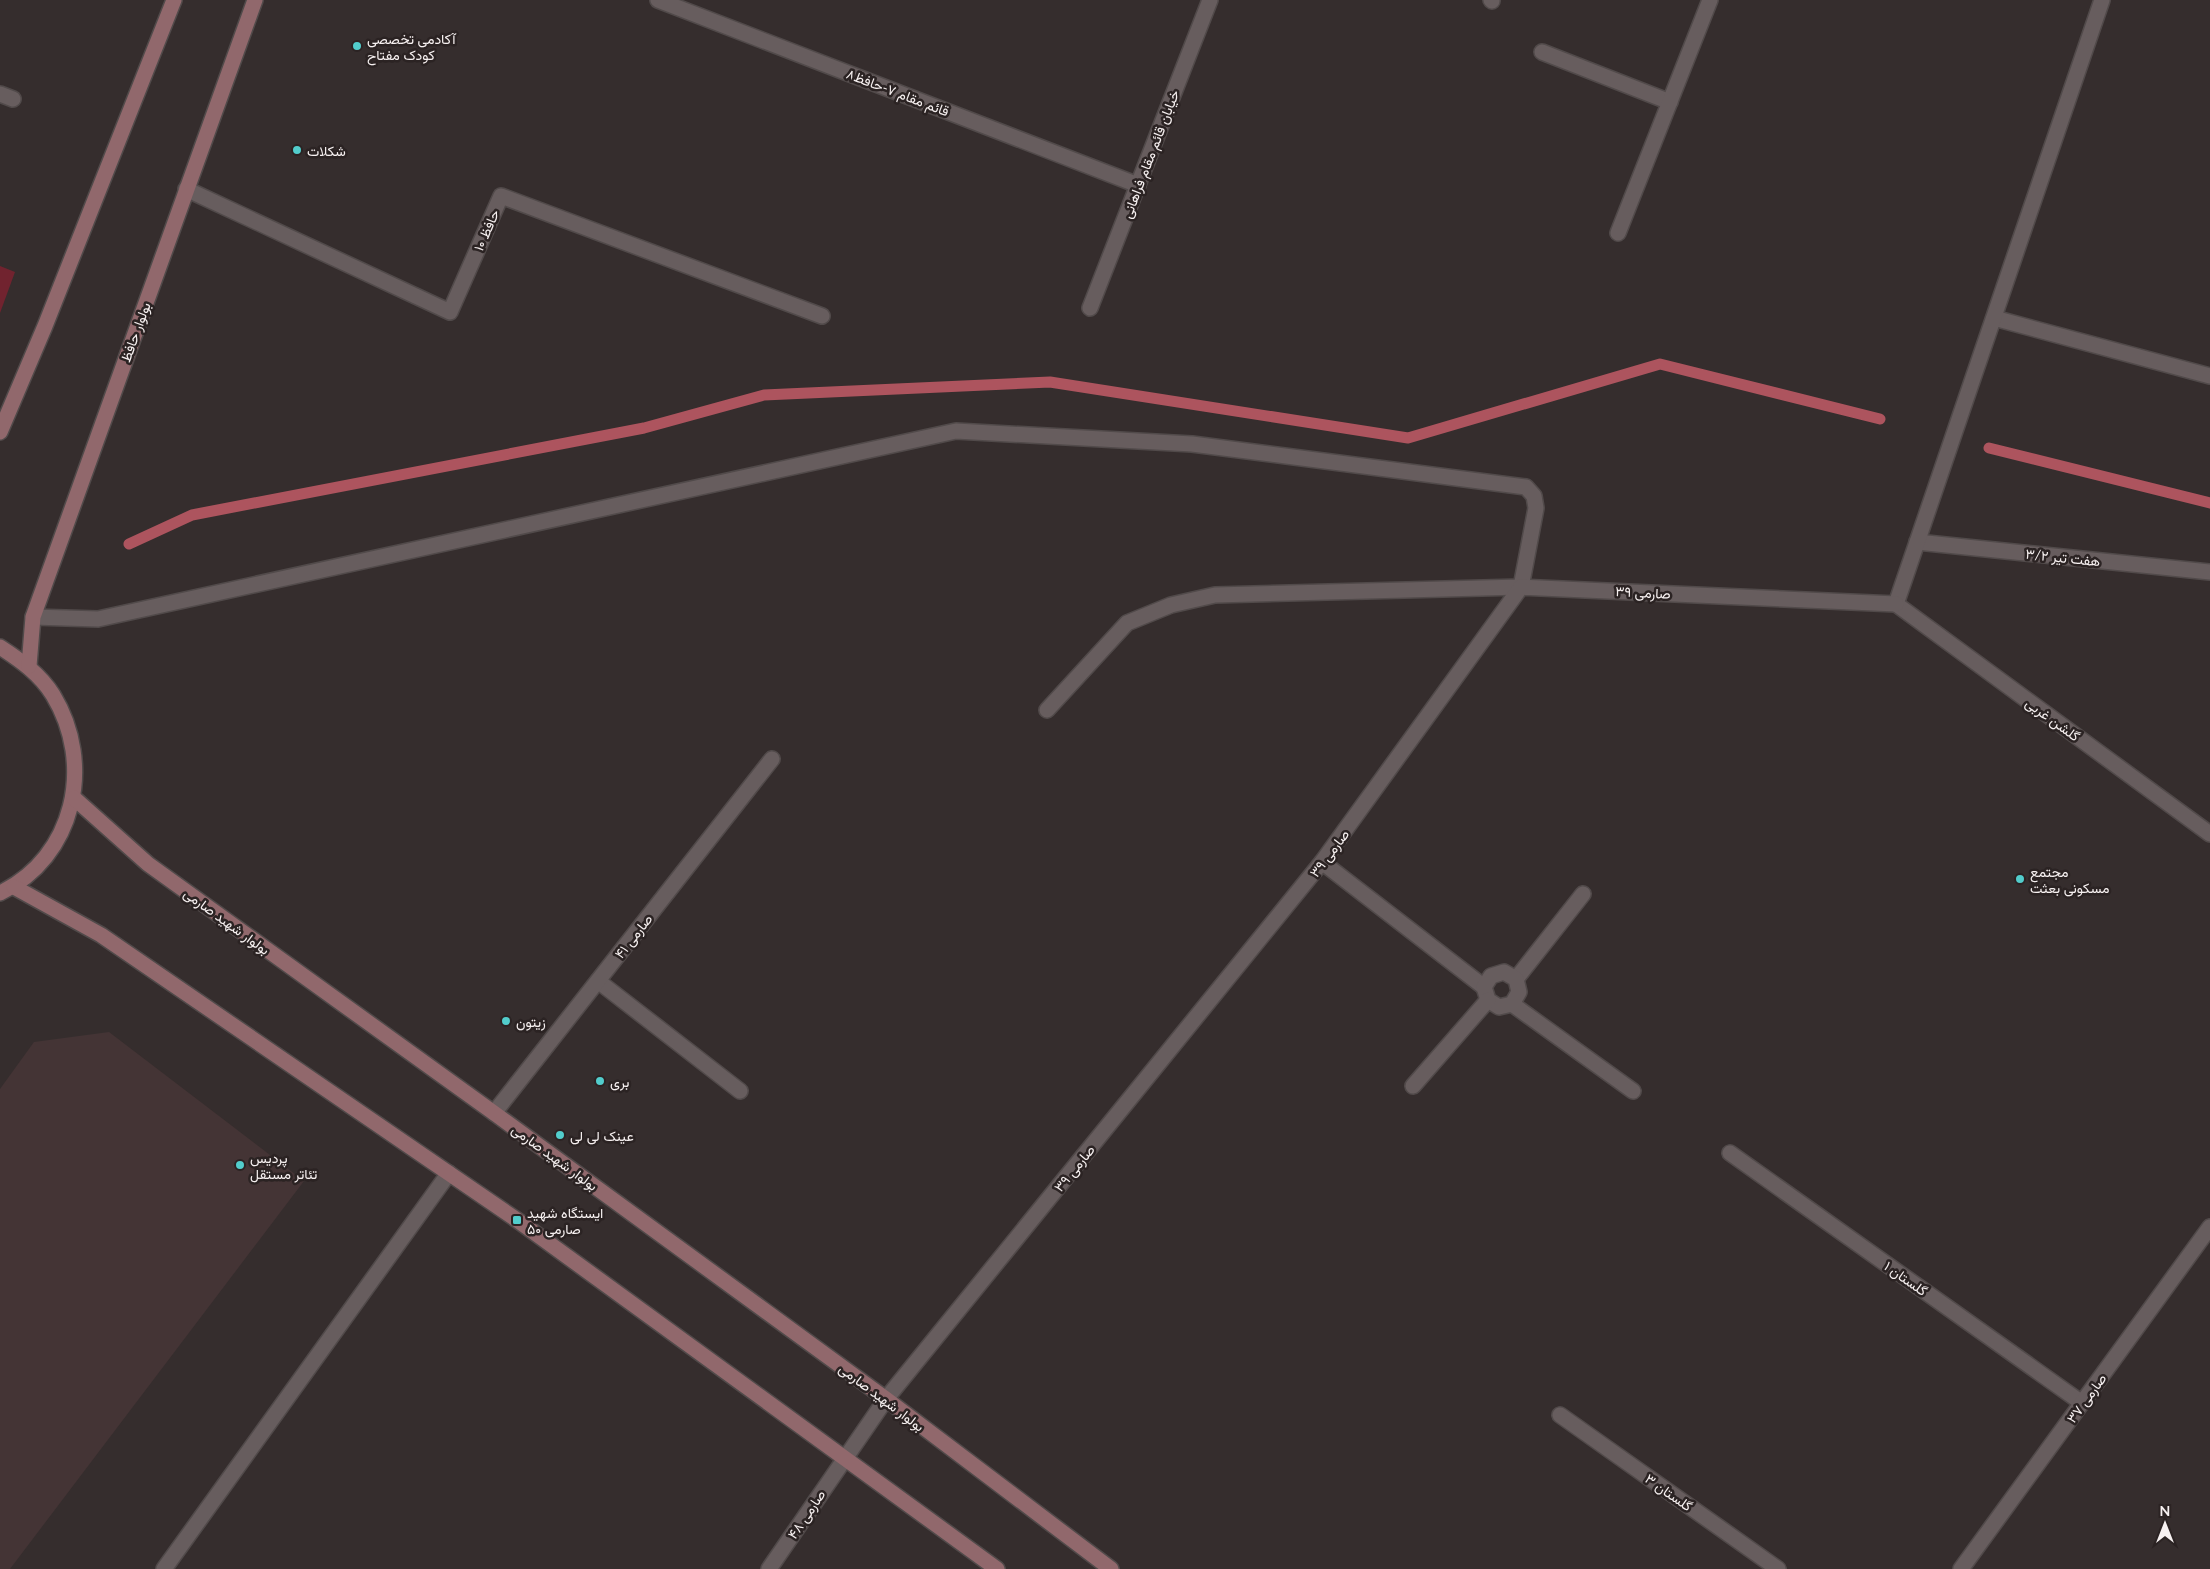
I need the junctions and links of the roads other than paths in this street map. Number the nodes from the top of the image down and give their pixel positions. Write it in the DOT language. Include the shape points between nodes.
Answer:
graph roads {
  1 [pos="174,0"];
  2 [pos="255,0"];
  3 [pos="658,0"];
  4 [pos="1210,0"];
  5 [pos="1710,0"];
  6 [pos="2102,0"];
  7 [pos="1542,52"];
  8 [pos="1670,102"];
  9 [pos="1138,185"];
  10 [pos="186,190"];
  11 [pos="1618,233"];
  12 [pos="1090,308"];
  13 [pos="822,316"];
  14 [pos="1994,318"];
  15 [pos="2210,376"];
  16 [pos="0,432"];
  17 [pos="1917,542"];
  18 [pos="2210,572"];
  19 [pos="1522,587"];
  20 [pos="1896,604"];
  21 [pos="33,618"];
  22 [pos="0,647"];
  23 [pos="29,666"];
  24 [pos="1047,710"];
  25 [pos="772,759"];
  26 [pos="74,798"];
  27 [pos="2210,834"];
  28 [pos="1322,862"];
  29 [pos="14,887"];
  30 [pos="0,893"];
  31 [pos="1583,894"];
  32 [pos="1516,979"];
  33 [pos="598,981"];
  34 [pos="1486,993"];
  35 [pos="1512,1004"];
  36 [pos="1412,1086"];
  37 [pos="740,1090"];
  38 [pos="1633,1090"];
  39 [pos="494,1113"];
  40 [pos="1730,1153"];
  41 [pos="449,1174"];
  42 [pos="2210,1227"];
  43 [pos="886,1399"];
  44 [pos="2082,1403"];
  45 [pos="1560,1415"];
  46 [pos="843,1459"];
  47 [pos="164,1569"];
  48 [pos="769,1569"];
  49 [pos="996,1569"];
  50 [pos="1111,1569"];
  51 [pos="1778,1569"];
  52 [pos="1961,1569"];
  1 -- 16 [label="main road" via="53,308"];
  2 -- 10 [label="main road, بولوار حافظ"];
  3 -- 9 [label="street, قائم مقام ۷-حافظ۸"];
  4 -- 9 [label="street, خیابان قائم مقام فراهانی"];
  5 -- 8 [label="street"];
  6 -- 14 [label="street"];
  7 -- 8 [label="street"];
  8 -- 11 [label="street"];
  9 -- 12 [label="street, خیابان قائم مقام فراهانی"];
  10 -- 13 [label="street, حافظ ۱۰" via="450,312 501,196"];
  10 -- 21 [label="main road, بولوار حافظ"];
  14 -- 15 [label="street"];
  14 -- 17 [label="street"];
  17 -- 18 [label="street, هفت تیر ۳/۲"];
  17 -- 20 [label="street"];
  19 -- 20 [label="street, صارمی ۳۹"];
  19 -- 21 [label="street" via="1536,508 1534,496 1526,487 1192,444 956,431 98,619"];
  19 -- 24 [label="street" via="1215,595 1171,605 1127,623"];
  19 -- 28 [label="street, صارمی ۳۹"];
  20 -- 27 [label="street, گلشن غربی"];
  21 -- 23 [label="main road, بولوار حافظ"];
  22 -- 23 [label="main road"];
  23 -- 26 [label="main road" via="53,694 69,727 76,762"];
  25 -- 33 [label="street, صارمی ۴۱"];
  26 -- 29 [label="main road" via="62,832 42,862"];
  26 -- 39 [label="main road, بولوار شهید صارمی" via="148,864"];
  28 -- 34 [label="street"];
  28 -- 43 [label="street, صارمی ۳۹"];
  29 -- 30 [label="main road"];
  29 -- 41 [label="main road" via="101,935"];
  31 -- 32 [label="street"];
  32 -- 34 [label="street" via="1504,972 1491,976"];
  32 -- 35 [label="street" via="1519,992"];
  33 -- 37 [label="street"];
  33 -- 39 [label="street, صارمی ۴۱"];
  34 -- 35 [label="street" via="1499,1007"];
  34 -- 36 [label="street"];
  35 -- 38 [label="street"];
  39 -- 43 [label="main road, بولوار شهید صارمی"];
  40 -- 44 [label="street, گلستان ۱"];
  41 -- 46 [label="main road" via="517,1220"];
  41 -- 47 [label="street"];
  42 -- 44 [label="street, صارمی ۳۷"];
  43 -- 46 [label="street, صارمی ۳۹"];
  43 -- 50 [label="main road, بولوار شهید صارمی"];
  44 -- 52 [label="street, صارمی ۳۷"];
  45 -- 51 [label="street, گلستان ۳"];
  46 -- 48 [label="street, صارمی ۴۸"];
  46 -- 49 [label="main road"];
}
